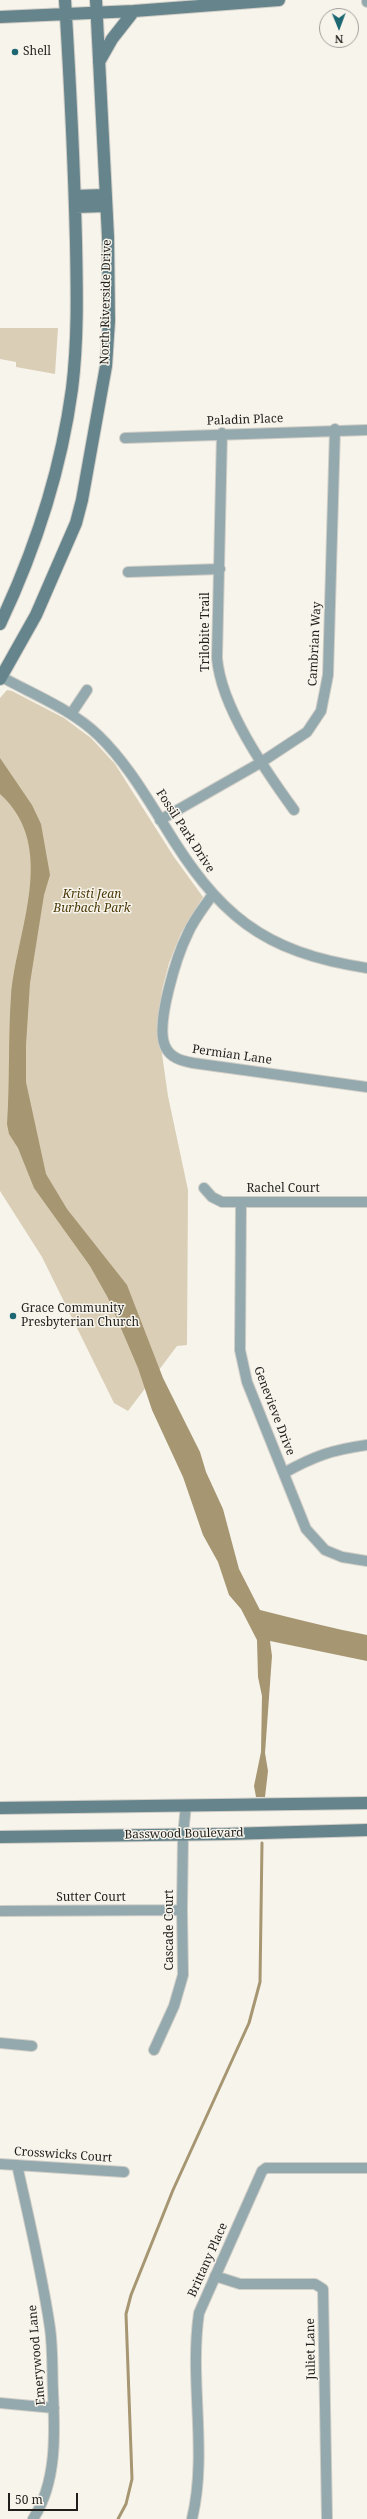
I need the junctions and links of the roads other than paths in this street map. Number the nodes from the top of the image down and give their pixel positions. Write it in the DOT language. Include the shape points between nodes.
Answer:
graph roads {
  1 [pos="65,0"];
  2 [pos="96,0"];
  3 [pos="279,0"];
  4 [pos="134,11"];
  5 [pos="96,13"];
  6 [pos="66,14"];
  7 [pos="0,17"];
  8 [pos="99,63"];
  9 [pos="105,200"];
  10 [pos="75,201"];
  11 [pos="335,429"];
  12 [pos="367,430"];
  13 [pos="222,433"];
  14 [pos="125,438"];
  15 [pos="220,569"];
  16 [pos="128,572"];
  17 [pos="0,624"];
  18 [pos="0,677"];
  19 [pos="87,690"];
  20 [pos="71,714"];
  21 [pos="260,763"];
  22 [pos="294,810"];
  23 [pos="160,820"];
  24 [pos="213,894"];
  25 [pos="367,968"];
  26 [pos="367,1088"];
  27 [pos="204,1188"];
  28 [pos="240,1202"];
  29 [pos="367,1202"];
  30 [pos="367,1445"];
  31 [pos="284,1473"];
  32 [pos="367,1562"];
  33 [pos="367,1803"];
  34 [pos="186,1805"];
  35 [pos="0,1808"];
  36 [pos="367,1830"];
  37 [pos="183,1835"];
  38 [pos="0,1836"];
  39 [pos="182,1910"];
  40 [pos="0,1911"];
  41 [pos="0,2043"];
  42 [pos="32,2046"];
  43 [pos="154,2050"];
  44 [pos="0,2164"];
  45 [pos="17,2165"];
  46 [pos="367,2168"];
  47 [pos="124,2172"];
  48 [pos="215,2276"];
  49 [pos="0,2403"];
  50 [pos="54,2408"];
  51 [pos="33,2519"];
  52 [pos="192,2519"];
  53 [pos="327,2519"];
  1 -- 6 [label="main road"];
  2 -- 5 [label="main road, North Riverside Drive"];
  3 -- 4 [label="main road"];
  4 -- 5 [label="main road"];
  4 -- 8 [label="main road" via="112,38"];
  5 -- 6 [label="main road"];
  5 -- 8 [label="main road, North Riverside Drive"];
  6 -- 7 [label="main road"];
  6 -- 10 [label="main road"];
  8 -- 9 [label="main road, North Riverside Drive"];
  9 -- 10 [label="main road"];
  9 -- 18 [label="main road, North Riverside Drive" via="108,314 106,366 82,500 76,523 36,614"];
  10 -- 17 [label="main road" via="75,347 65,427 57,470 44,512"];
  11 -- 12 [label="street, Paladin Place"];
  11 -- 13 [label="street, Paladin Place"];
  11 -- 21 [label="street, Cambrian Way" via="325,696 315,722 307,732"];
  13 -- 14 [label="street, Paladin Place"];
  13 -- 15 [label="street, Trilobite Trail"];
  15 -- 16 [label="street"];
  15 -- 21 [label="street, Trilobite Trail" via="218,676"];
  18 -- 20 [label="street, Fossil Park Drive"];
  19 -- 20 [label="street"];
  20 -- 23 [label="street, Fossil Park Drive" via="98,734 120,759"];
  21 -- 22 [label="street, Trilobite Trail"];
  21 -- 23 [label="street, Cambrian Way"];
  23 -- 24 [label="street, Fossil Park Drive" via="196,876"];
  24 -- 25 [label="street, Fossil Park Drive" via="245,924 286,947 326,960"];
  24 -- 26 [label="street, Permian Lane" via="188,932 174,971 164,1028 164,1041 170,1053 176,1058 193,1063"];
  27 -- 28 [label="street, Rachel Court" via="216,1200"];
  28 -- 29 [label="street, Rachel Court"];
  28 -- 31 [label="street, Genevieve Drive" via="240,1350 247,1382"];
  30 -- 31 [label="street" via="334,1450 312,1457"];
  31 -- 32 [label="street, Genevieve Drive" via="306,1529 326,1550 342,1557"];
  33 -- 34 [label="main road"];
  34 -- 35 [label="main road"];
  34 -- 37 [label="street, Cascade Court"];
  36 -- 37 [label="main road, Basswood Boulevard"];
  37 -- 38 [label="main road, Basswood Boulevard"];
  37 -- 39 [label="street, Cascade Court"];
  39 -- 40 [label="street, Sutter Court"];
  39 -- 43 [label="street, Cascade Court" via="183,1975 174,2006"];
  41 -- 42 [label="street"];
  44 -- 45 [label="street, Crosswicks Court"];
  45 -- 47 [label="street, Crosswicks Court"];
  45 -- 50 [label="street, Emerywood Lane" via="40,2268 50,2330"];
  46 -- 48 [label="street, Brittany Place" via="264,2169"];
  48 -- 52 [label="street, Brittany Place" via="203,2300 198,2325 198,2479"];
  48 -- 53 [label="street, Juliet Lane" via="240,2284 315,2284 323,2289"];
  49 -- 50 [label="street"];
  50 -- 51 [label="street, Emerywood Lane" via="53,2456 39,2511"];
}
